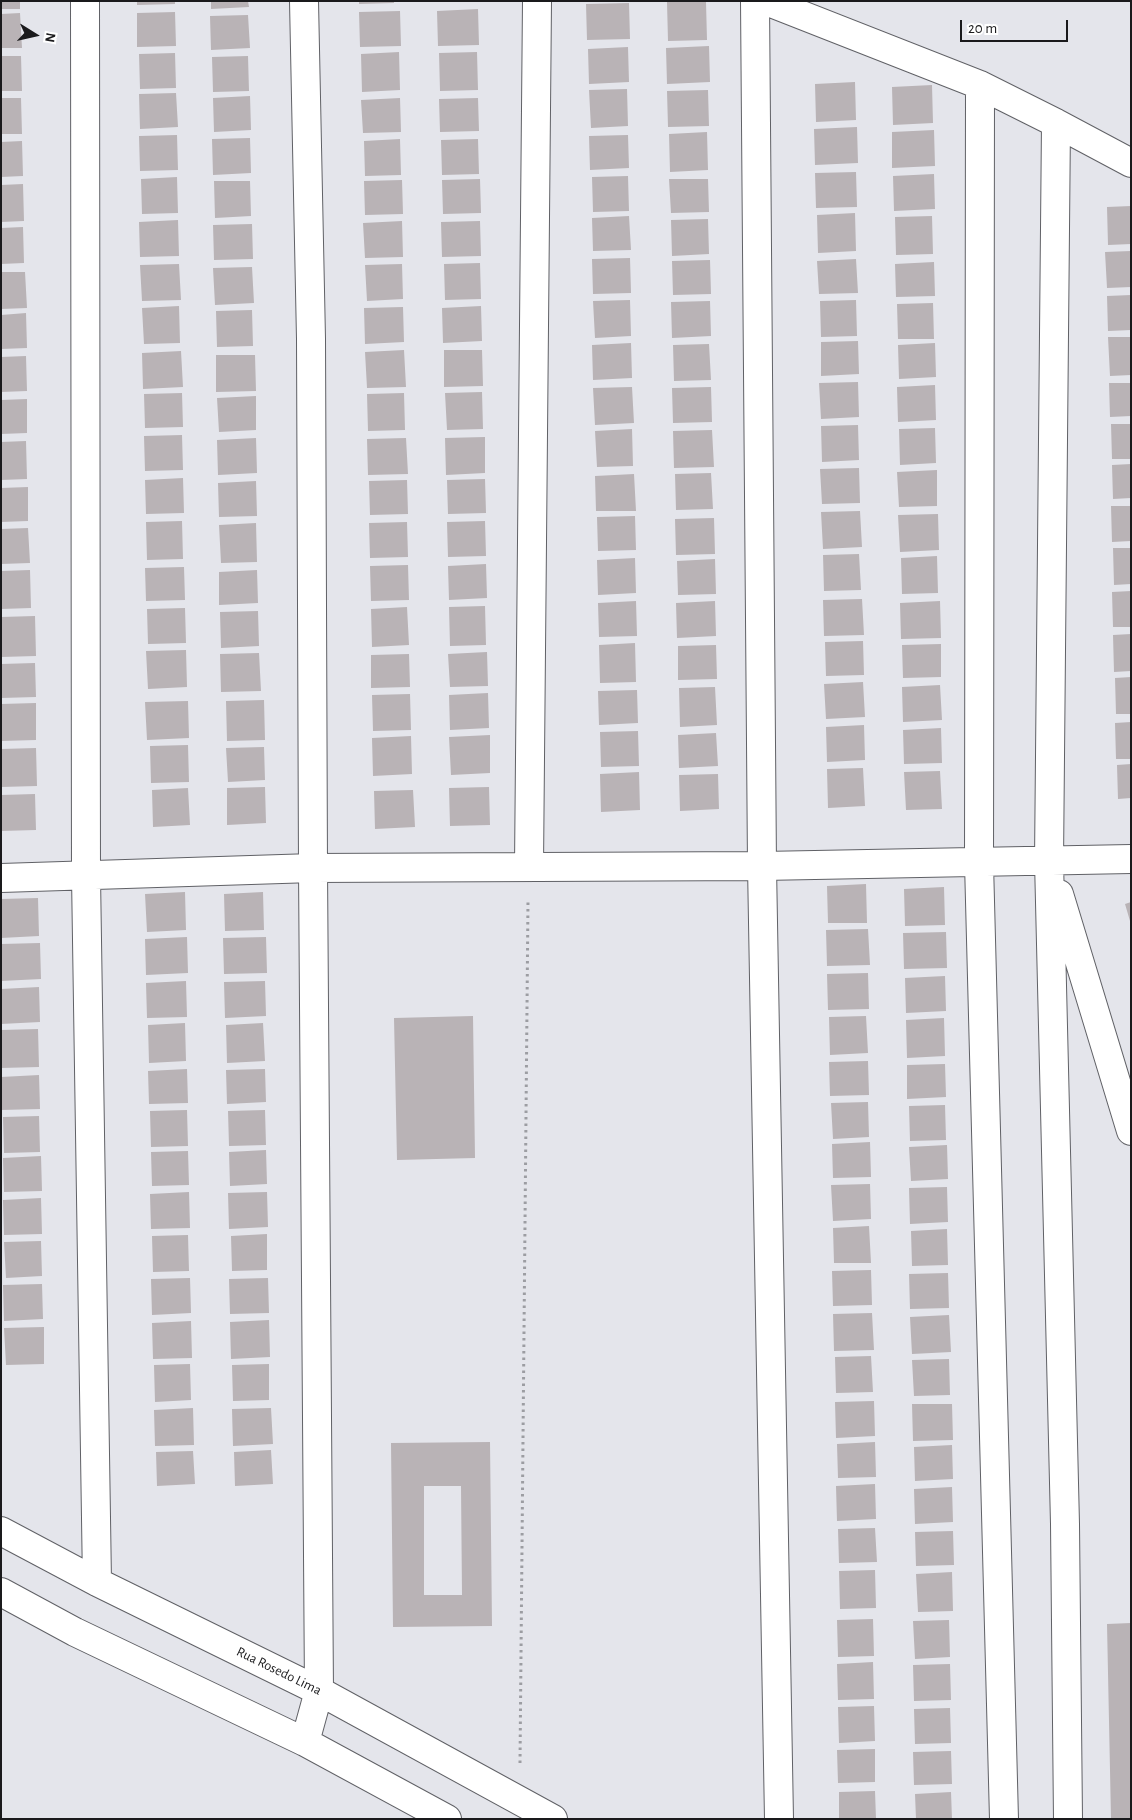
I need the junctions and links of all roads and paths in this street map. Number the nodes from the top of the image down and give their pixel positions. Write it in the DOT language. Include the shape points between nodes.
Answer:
graph roads {
  1 [pos="85,1"];
  2 [pos="304,1"];
  3 [pos="537,1"];
  4 [pos="755,1"];
  5 [pos="766,1"];
  6 [pos="980,85"];
  7 [pos="1056,123"];
  8 [pos="1131,163"];
  9 [pos="1131,859"];
  10 [pos="1049,861"];
  11 [pos="979,863"];
  12 [pos="529,866"];
  13 [pos="762,866"];
  14 [pos="313,868"];
  15 [pos="86,876"];
  16 [pos="1,878"];
  17 [pos="1131,1131"];
  18 [pos="1,1531"];
  19 [pos="97,1582"];
  20 [pos="1,1592"];
  21 [pos="319,1691"];
  22 [pos="305,1742"];
  23 [pos="520,1801"];
  24 [pos="447,1819"];
  25 [pos="553,1819"];
  26 [pos="779,1819"];
  27 [pos="1004,1819"];
  28 [pos="1068,1819"];
  1 -- 15 [label="street"];
  2 -- 14 [label="street" via="311,339"];
  3 -- 12 [label="street"];
  4 -- 13 [label="street"];
  5 -- 6 [label="street"];
  6 -- 7 [label="street"];
  6 -- 11 [label="street"];
  7 -- 8 [label="street"];
  7 -- 10 [label="street"];
  9 -- 10 [label="street"];
  10 -- 11 [label="street"];
  10 -- 17 [label="street"];
  10 -- 28 [label="street" via="1065,1524"];
  11 -- 13 [label="street"];
  11 -- 27 [label="street"];
  12 -- 13 [label="street"];
  12 -- 14 [label="street"];
  12 -- 23 [label="path"];
  13 -- 26 [label="street"];
  14 -- 15 [label="street"];
  14 -- 21 [label="street"];
  15 -- 16 [label="street"];
  15 -- 19 [label="street"];
  18 -- 19 [label="street, Rua Rosedo Lima"];
  19 -- 21 [label="street, Rua Rosedo Lima"];
  20 -- 22 [label="street" via="75,1632"];
  21 -- 22 [label="street"];
  21 -- 23 [label="street, Rua Rosedo Lima"];
  22 -- 24 [label="street"];
  23 -- 25 [label="street, Rua Rosedo Lima"];
}
